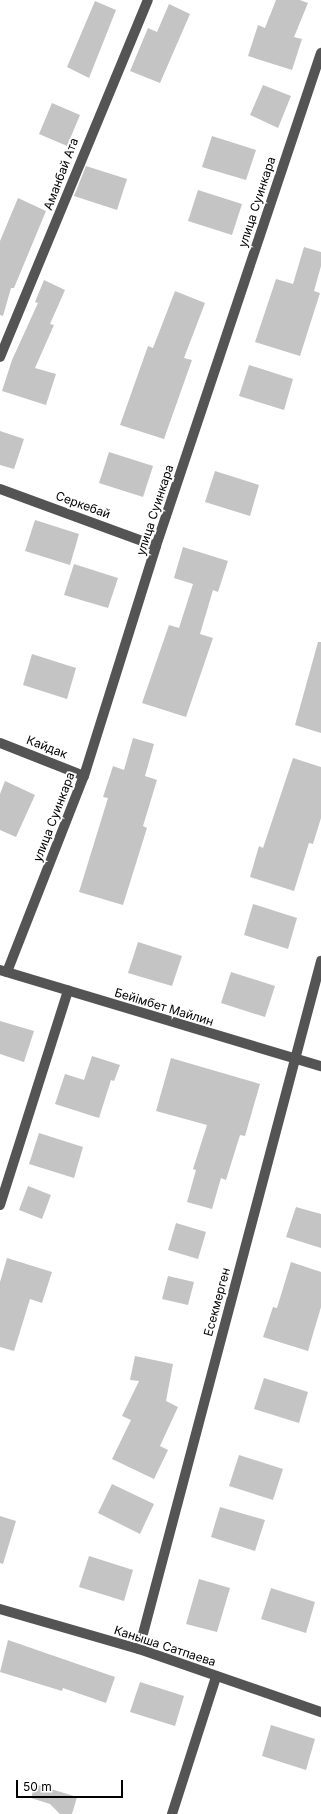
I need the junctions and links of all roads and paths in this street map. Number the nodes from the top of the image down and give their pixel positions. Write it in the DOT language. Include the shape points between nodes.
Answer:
graph roads {
  1 [pos="148,0"];
  2 [pos="321,53"];
  3 [pos="0,357"];
  4 [pos="0,489"];
  5 [pos="156,546"];
  6 [pos="0,743"];
  7 [pos="84,776"];
  8 [pos="321,961"];
  9 [pos="3,971"];
  10 [pos="68,991"];
  11 [pos="294,1060"];
  12 [pos="321,1066"];
  13 [pos="0,1205"];
  14 [pos="0,1609"];
  15 [pos="139,1649"];
  16 [pos="216,1677"];
  17 [pos="321,1712"];
  18 [pos="172,1814"];
  1 -- 3 [label="street, Аманбай Ата"];
  2 -- 5 [label="street, улица Суинкара"];
  4 -- 5 [label="street, Серкебай"];
  5 -- 7 [label="street, улица Суинкара"];
  6 -- 7 [label="street, Кайдак"];
  7 -- 9 [label="street, улица Суинкара"];
  8 -- 11 [label="street, Eсекмерген"];
  9 -- 10 [label="street, Бейімбет Майлин"];
  10 -- 11 [label="street, Бейімбет Майлин"];
  10 -- 13 [label="street"];
  11 -- 12 [label="street, Бейімбет Майлин"];
  11 -- 15 [label="street, Eсекмерген"];
  14 -- 15 [label="street, Каныша Сатпаева"];
  15 -- 16 [label="street, Каныша Сатпаева"];
  16 -- 17 [label="street, Каныша Сатпаева"];
  16 -- 18 [label="street"];
}
